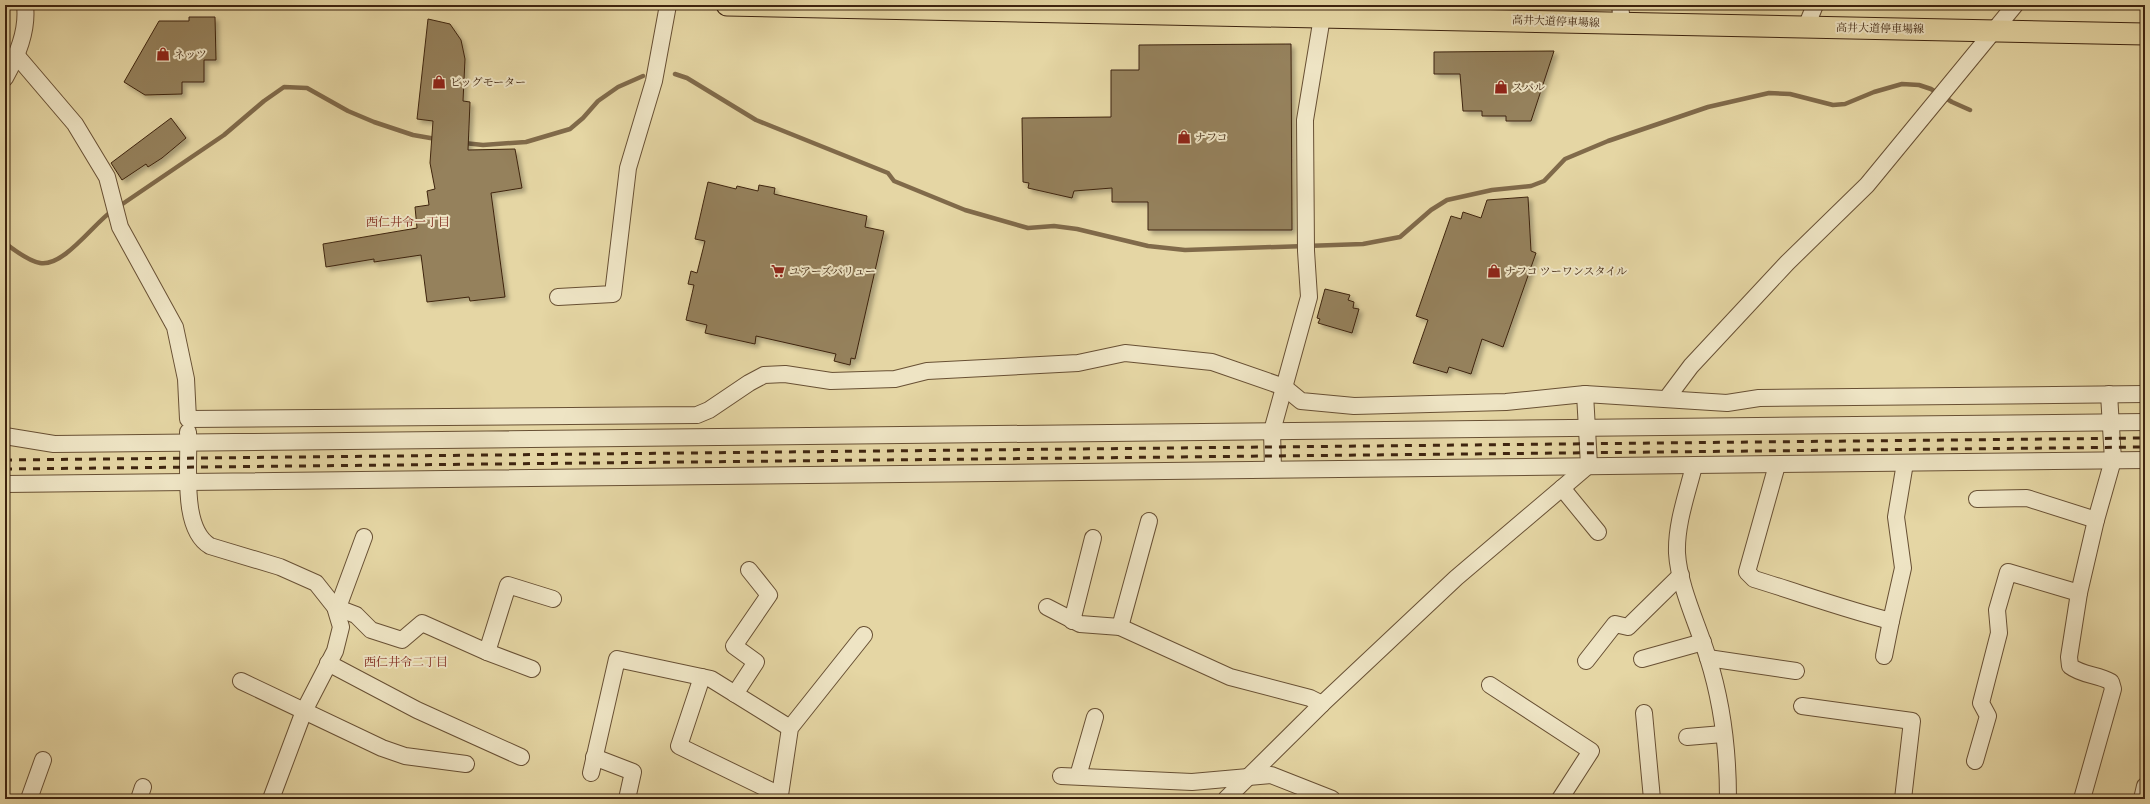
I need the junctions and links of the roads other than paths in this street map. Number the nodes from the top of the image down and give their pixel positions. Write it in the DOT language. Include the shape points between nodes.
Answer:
graph roads {
  1 [pos="25,5"];
  2 [pos="668,5"];
  3 [pos="727,5"];
  4 [pos="1816,5"];
  5 [pos="2015,5"];
  6 [pos="951,7"];
  7 [pos="1323,11"];
  8 [pos="1475,12"];
  9 [pos="1621,14"];
  10 [pos="1806,27"];
  11 [pos="1995,31"];
  12 [pos="2145,34"];
  13 [pos="17,56"];
  14 [pos="5,78"];
  15 [pos="558,296"];
  16 [pos="1284,387"];
  17 [pos="1585,394"];
  18 [pos="2109,394"];
  19 [pos="2145,394"];
  20 [pos="1667,398"];
  21 [pos="188,419"];
  22 [pos="2112,422"];
  23 [pos="2145,422"];
  24 [pos="1587,428"];
  25 [pos="1272,431"];
  26 [pos="5,436"];
  27 [pos="189,442"];
  28 [pos="54,444"];
  29 [pos="5,445"];
  30 [pos="2113,460"];
  31 [pos="2145,460"];
  32 [pos="1905,463"];
  33 [pos="1589,465"];
  34 [pos="1777,465"];
  35 [pos="1694,466"];
  36 [pos="1272,469"];
  37 [pos="188,483"];
  38 [pos="5,484"];
  39 [pos="1562,488"];
  40 [pos="1977,499"];
  41 [pos="2096,520"];
  42 [pos="1149,521"];
  43 [pos="1598,532"];
  44 [pos="364,537"];
  45 [pos="1093,538"];
  46 [pos="749,570"];
  47 [pos="1681,575"];
  48 [pos="2078,594"];
  49 [pos="553,599"];
  50 [pos="335,607"];
  51 [pos="1046,607"];
  52 [pos="1072,621"];
  53 [pos="1891,621"];
  54 [pos="1120,627"];
  55 [pos="864,636"];
  56 [pos="1703,642"];
  57 [pos="487,652"];
  58 [pos="1884,656"];
  59 [pos="1708,658"];
  60 [pos="1642,659"];
  61 [pos="1586,660"];
  62 [pos="328,663"];
  63 [pos="532,669"];
  64 [pos="1796,671"];
  65 [pos="702,677"];
  66 [pos="241,681"];
  67 [pos="1490,685"];
  68 [pos="735,694"];
  69 [pos="1322,704"];
  70 [pos="1802,706"];
  71 [pos="304,711"];
  72 [pos="1644,713"];
  73 [pos="1095,717"];
  74 [pos="790,728"];
  75 [pos="1722,734"];
  76 [pos="1687,737"];
  77 [pos="521,757"];
  78 [pos="594,757"];
  79 [pos="43,760"];
  80 [pos="1974,761"];
  81 [pos="466,764"];
  82 [pos="591,773"];
  83 [pos="1061,776"];
  84 [pos="1078,776"];
  85 [pos="1248,777"];
  86 [pos="2145,786"];
  87 [pos="779,797"];
  88 [pos="29,799"];
  89 [pos="271,799"];
  90 [pos="627,799"];
  91 [pos="1226,799"];
  92 [pos="1332,799"];
  93 [pos="1560,799"];
  94 [pos="1652,799"];
  95 [pos="1728,799"];
  96 [pos="1903,799"];
  97 [pos="2082,799"];
  98 [pos="2142,799"];
  1 -- 13 [label="street" via="27,19"];
  2 -- 15 [label="street" via="654,81 628,168 612,294"];
  3 -- 6 [label="main road, 高井大道停車場線"];
  4 -- 10 [label="street"];
  5 -- 11 [label="street"];
  6 -- 7 [label="main road, 高井大道停車場線"];
  7 -- 8 [label="main road, 高井大道停車場線"];
  7 -- 16 [label="street" via="1306,120 1306,245 1309,297"];
  8 -- 9 [label="main road, 高井大道停車場線"];
  9 -- 10 [label="main road, 高井大道停車場線"];
  10 -- 11 [label="main road, 高井大道停車場線"];
  11 -- 12 [label="main road, 高井大道停車場線"];
  11 -- 20 [label="street" via="1939,95 1867,185 1787,263 1691,366"];
  13 -- 14 [label="street"];
  13 -- 21 [label="street" via="75,124 107,177 120,227 175,327 186,379"];
  16 -- 17 [label="street" via="1300,401 1354,406 1506,402"];
  16 -- 21 [label="street" via="1212,362 1125,353 1078,363 927,371 895,379 831,381 785,374 764,375 697,415"];
  16 -- 25 [label="street"];
  17 -- 20 [label="street"];
  17 -- 24 [label="street"];
  18 -- 19 [label="street"];
  18 -- 20 [label="street" via="1759,398 1727,403"];
  18 -- 22 [label="street"];
  21 -- 27 [label="street"];
  22 -- 23 [label="street"];
  22 -- 24 [label="street"];
  22 -- 30 [label="street"];
  24 -- 25 [label="street"];
  24 -- 33 [label="street"];
  25 -- 27 [label="street"];
  25 -- 36 [label="street"];
  26 -- 28 [label="street"];
  27 -- 28 [label="street"];
  27 -- 37 [label="street"];
  28 -- 29 [label="street"];
  30 -- 31 [label="street"];
  30 -- 32 [label="street"];
  30 -- 41 [label="street"];
  32 -- 34 [label="street"];
  32 -- 53 [label="street" via="1896,517 1903,568"];
  33 -- 35 [label="street"];
  33 -- 36 [label="street"];
  33 -- 39 [label="street"];
  34 -- 35 [label="street"];
  34 -- 53 [label="street" via="1747,572 1754,579 1851,611"];
  35 -- 47 [label="street" via="1678,534 1677,553"];
  36 -- 37 [label="street"];
  37 -- 38 [label="street"];
  37 -- 50 [label="street" via="189,507 199,536 204,542 210,546 280,566 316,583"];
  39 -- 43 [label="street"];
  39 -- 69 [label="street" via="1456,578"];
  40 -- 41 [label="street" via="2027,498"];
  41 -- 48 [label="street"];
  42 -- 54 [label="street"];
  44 -- 50 [label="street" via="340,602"];
  45 -- 52 [label="street"];
  46 -- 68 [label="street" via="769,595 734,646 756,662"];
  47 -- 56 [label="street"];
  47 -- 61 [label="street" via="1628,627 1615,624"];
  48 -- 80 [label="street" via="2008,572 1997,610 2000,634 1981,703 1988,716"];
  48 -- 97 [label="street" via="2070,666 2078,672 2105,678 2111,682 2113,689"];
  49 -- 57 [label="street" via="508,585"];
  50 -- 57 [label="street" via="356,615 371,630 402,640 422,623"];
  50 -- 62 [label="street" via="340,627"];
  51 -- 52 [label="street"];
  52 -- 54 [label="street"];
  53 -- 58 [label="street"];
  54 -- 69 [label="street" via="1230,677 1310,698"];
  55 -- 74 [label="street"];
  56 -- 59 [label="street"];
  56 -- 60 [label="street"];
  57 -- 63 [label="street"];
  59 -- 64 [label="street"];
  59 -- 75 [label="street" via="1715,684"];
  62 -- 71 [label="street"];
  62 -- 77 [label="street" via="417,710"];
  65 -- 68 [label="street"];
  65 -- 78 [label="street" via="617,659"];
  65 -- 87 [label="street" via="679,746"];
  66 -- 71 [label="street"];
  67 -- 93 [label="street" via="1592,751"];
  68 -- 74 [label="street"];
  69 -- 85 [label="street"];
  70 -- 96 [label="street" via="1912,721"];
  71 -- 81 [label="street" via="382,748 405,756"];
  71 -- 89 [label="street"];
  72 -- 94 [label="street"];
  73 -- 84 [label="street"];
  74 -- 87 [label="street"];
  75 -- 76 [label="street"];
  75 -- 95 [label="street" via="1728,777"];
  78 -- 82 [label="street"];
  78 -- 90 [label="street" via="633,772"];
  79 -- 88 [label="street"];
  83 -- 84 [label="street"];
  84 -- 85 [label="street" via="1192,782"];
  85 -- 91 [label="street"];
  85 -- 92 [label="street" via="1271,775"];
  86 -- 98 [label="street"];
}
